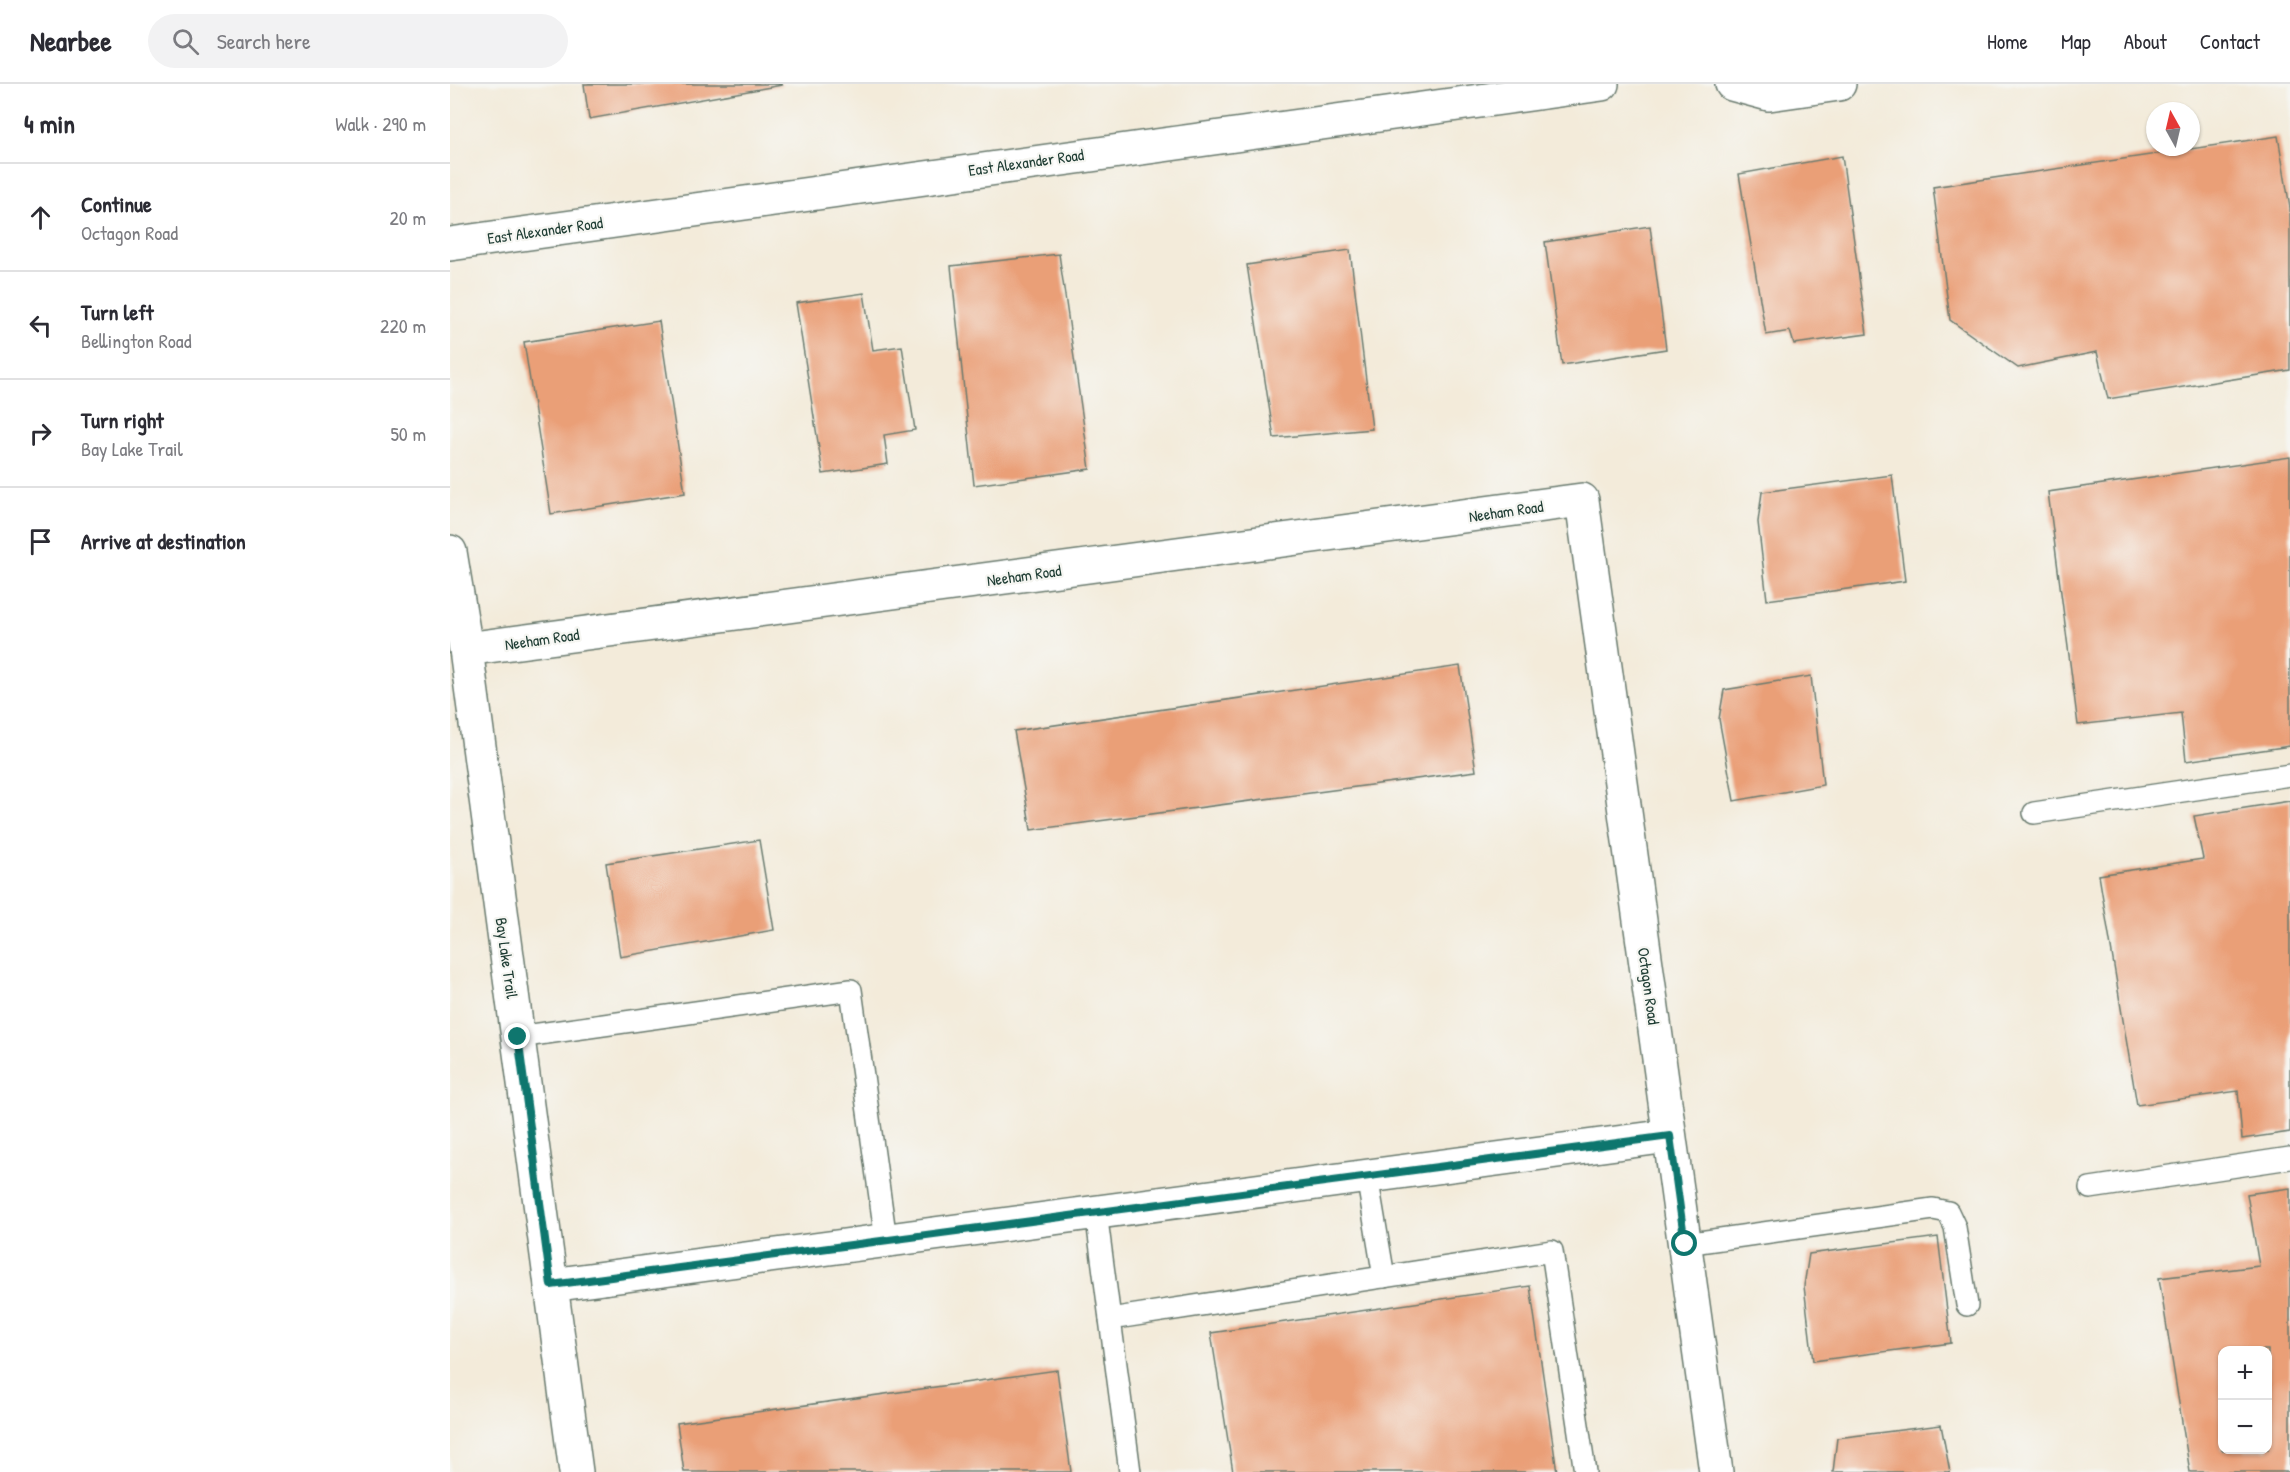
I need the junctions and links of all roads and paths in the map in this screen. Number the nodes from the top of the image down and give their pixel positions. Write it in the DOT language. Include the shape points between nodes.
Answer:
graph roads {
  1 [pos="1602,84"];
  2 [pos="1732,84"];
  3 [pos="1839,84"];
  4 [pos="450,244"];
  5 [pos="1582,500"];
  6 [pos="450,552"];
  7 [pos="466,649"];
  8 [pos="2290,775"];
  9 [pos="2034,813"];
  10 [pos="518,1037"];
  11 [pos="1670,1136"];
  12 [pos="2290,1158"];
  13 [pos="1367,1176"];
  14 [pos="2090,1188"];
  15 [pos="1096,1212"];
  16 [pos="886,1240"];
  17 [pos="1685,1244"];
  18 [pos="1384,1277"];
  19 [pos="551,1285"];
  20 [pos="1967,1305"];
  21 [pos="1110,1319"];
  22 [pos="576,1472"];
  23 [pos="1130,1472"];
  24 [pos="1585,1472"];
  25 [pos="1716,1472"];
  1 -- 4 [label="street, East Alexander Road"];
  2 -- 3 [label="street" via="1769,94"];
  5 -- 7 [label="street, Neeham Road"];
  5 -- 11 [label="street, Octagon Road"];
  6 -- 7 [label="street, Bay Lake Trail"];
  7 -- 10 [label="street, Bay Lake Trail"];
  8 -- 9 [label="lane"];
  10 -- 16 [label="lane" via="851,990"];
  10 -- 19 [label="street, Bay Lake Trail"];
  11 -- 13 [label="street"];
  11 -- 17 [label="street, Octagon Road"];
  12 -- 14 [label="lane"];
  13 -- 15 [label="street"];
  13 -- 18 [label="lane"];
  15 -- 16 [label="street"];
  15 -- 21 [label="lane"];
  16 -- 19 [label="street"];
  17 -- 20 [label="lane" via="1933,1209 1948,1212 1955,1227"];
  17 -- 25 [label="street, Octagon Road"];
  18 -- 21 [label="lane"];
  18 -- 24 [label="lane" via="1552,1251"];
  19 -- 22 [label="street, Bay Lake Trail"];
  21 -- 23 [label="lane"];
}
